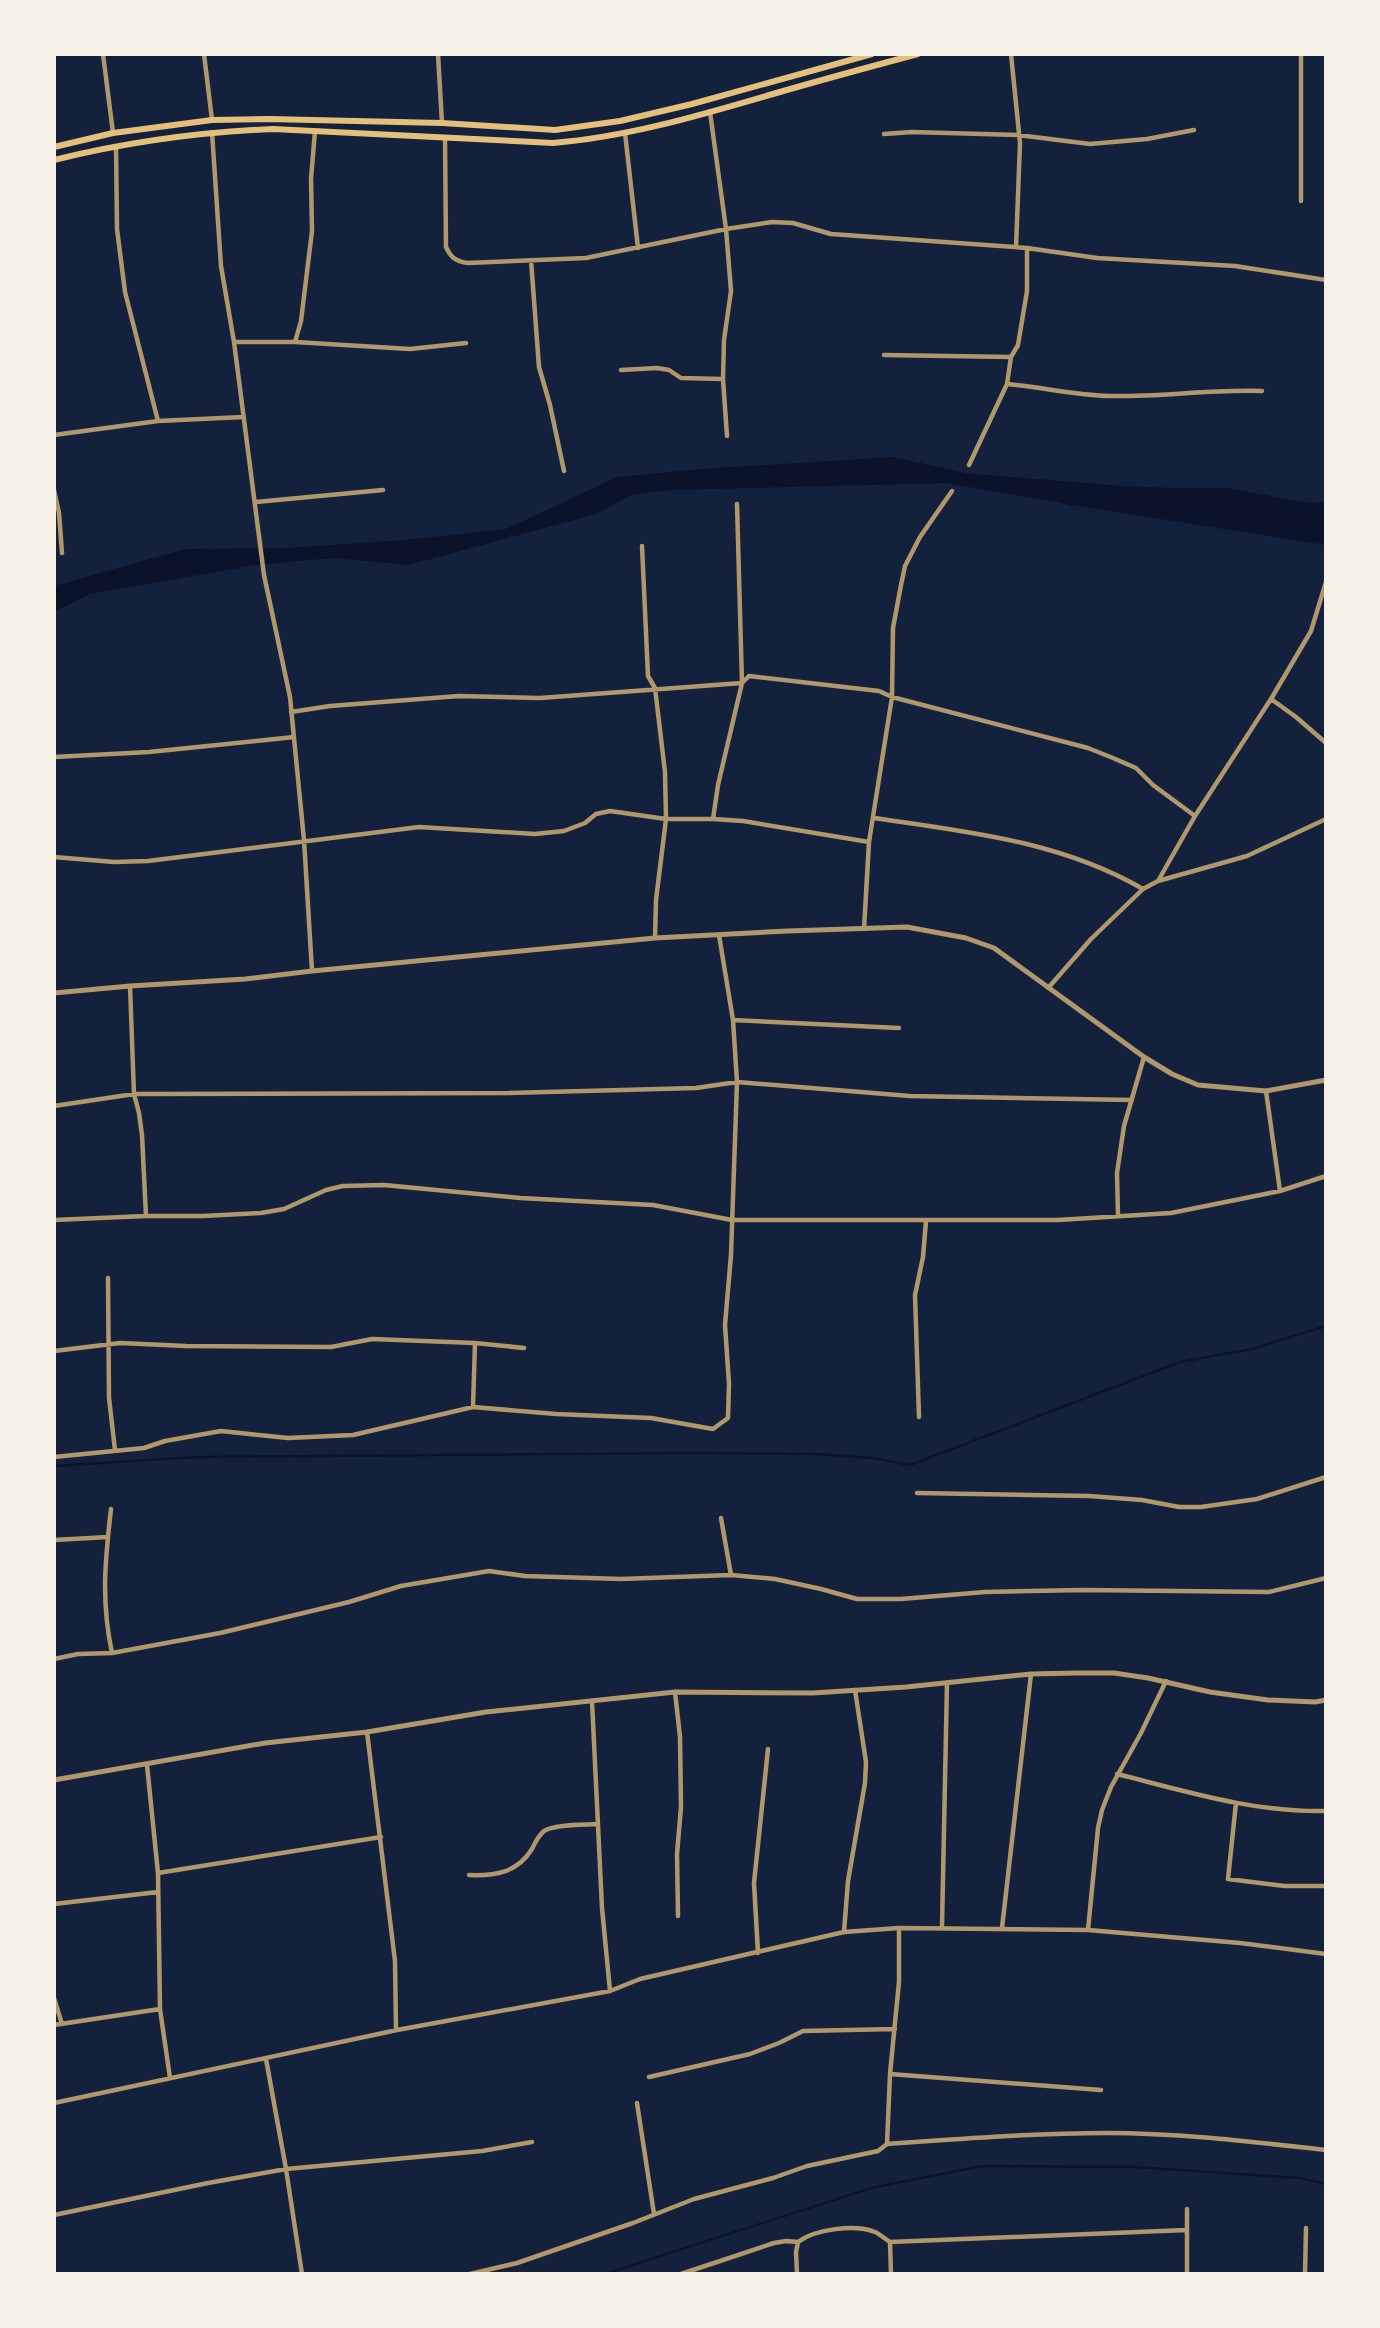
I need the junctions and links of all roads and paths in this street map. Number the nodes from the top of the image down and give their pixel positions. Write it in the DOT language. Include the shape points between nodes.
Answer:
graph roads {
  1 [pos="103,54"];
  2 [pos="204,54"];
  3 [pos="439,54"];
  4 [pos="872,54"];
  5 [pos="918,54"];
  6 [pos="1012,54"];
  7 [pos="1301,54"];
  8 [pos="710,112"];
  9 [pos="212,120"];
  10 [pos="350,122"];
  11 [pos="442,123"];
  12 [pos="1194,130"];
  13 [pos="315,131"];
  14 [pos="212,132"];
  15 [pos="113,133"];
  16 [pos="350,133"];
  17 [pos="625,133"];
  18 [pos="884,134"];
  19 [pos="1018,135"];
  20 [pos="445,137"];
  21 [pos="116,146"];
  22 [pos="54,147"];
  23 [pos="54,160"];
  24 [pos="1301,201"];
  25 [pos="726,229"];
  26 [pos="1016,247"];
  27 [pos="638,248"];
  28 [pos="1027,248"];
  29 [pos="531,260"];
  30 [pos="1326,280"];
  31 [pos="234,342"];
  32 [pos="295,342"];
  33 [pos="466,343"];
  34 [pos="884,355"];
  35 [pos="1011,357"];
  36 [pos="621,370"];
  37 [pos="723,379"];
  38 [pos="1007,384"];
  39 [pos="1262,391"];
  40 [pos="243,417"];
  41 [pos="158,421"];
  42 [pos="54,435"];
  43 [pos="727,436"];
  44 [pos="969,465"];
  45 [pos="564,471"];
  46 [pos="54,490"];
  47 [pos="383,490"];
  48 [pos="952,491"];
  49 [pos="256,502"];
  50 [pos="737,504"];
  51 [pos="642,546"];
  52 [pos="62,553"];
  53 [pos="1326,582"];
  54 [pos="742,683"];
  55 [pos="655,688"];
  56 [pos="892,697"];
  57 [pos="1271,699"];
  58 [pos="291,712"];
  59 [pos="294,737"];
  60 [pos="1326,743"];
  61 [pos="54,757"];
  62 [pos="1195,816"];
  63 [pos="874,818"];
  64 [pos="1326,818"];
  65 [pos="666,819"];
  66 [pos="713,819"];
  67 [pos="304,840"];
  68 [pos="869,842"];
  69 [pos="54,857"];
  70 [pos="1158,881"];
  71 [pos="1143,889"];
  72 [pos="864,929"];
  73 [pos="719,935"];
  74 [pos="655,938"];
  75 [pos="312,971"];
  76 [pos="130,986"];
  77 [pos="1049,987"];
  78 [pos="54,993"];
  79 [pos="733,1020"];
  80 [pos="900,1028"];
  81 [pos="1144,1057"];
  82 [pos="1326,1080"];
  83 [pos="737,1082"];
  84 [pos="1266,1091"];
  85 [pos="134,1094"];
  86 [pos="1132,1100"];
  87 [pos="54,1106"];
  88 [pos="1326,1176"];
  89 [pos="1280,1191"];
  90 [pos="146,1216"];
  91 [pos="1118,1216"];
  92 [pos="54,1220"];
  93 [pos="732,1220"];
  94 [pos="926,1221"];
  95 [pos="108,1278"];
  96 [pos="475,1343"];
  97 [pos="108,1345"];
  98 [pos="524,1348"];
  99 [pos="54,1351"];
  100 [pos="473,1407"];
  101 [pos="919,1417"];
  102 [pos="115,1450"];
  103 [pos="54,1457"];
  104 [pos="1326,1477"];
  105 [pos="917,1493"];
  106 [pos="111,1509"];
  107 [pos="721,1518"];
  108 [pos="108,1537"];
  109 [pos="54,1540"];
  110 [pos="731,1575"];
  111 [pos="1326,1578"];
  112 [pos="112,1653"];
  113 [pos="54,1659"];
  114 [pos="1031,1674"];
  115 [pos="1166,1681"];
  116 [pos="947,1683"];
  117 [pos="855,1690"];
  118 [pos="675,1692"];
  119 [pos="592,1700"];
  120 [pos="1326,1700"];
  121 [pos="367,1732"];
  122 [pos="768,1749"];
  123 [pos="147,1765"];
  124 [pos="1117,1774"];
  125 [pos="54,1780"];
  126 [pos="1236,1804"];
  127 [pos="1326,1811"];
  128 [pos="598,1824"];
  129 [pos="381,1837"];
  130 [pos="158,1873"];
  131 [pos="469,1875"];
  132 [pos="1326,1886"];
  133 [pos="158,1892"];
  134 [pos="54,1904"];
  135 [pos="678,1916"];
  136 [pos="942,1927"];
  137 [pos="900,1928"];
  138 [pos="1002,1928"];
  139 [pos="1088,1930"];
  140 [pos="844,1932"];
  141 [pos="758,1953"];
  142 [pos="1326,1954"];
  143 [pos="610,1991"];
  144 [pos="54,1998"];
  145 [pos="160,2009"];
  146 [pos="62,2024"];
  147 [pos="54,2025"];
  148 [pos="895,2029"];
  149 [pos="397,2030"];
  150 [pos="266,2059"];
  151 [pos="890,2074"];
  152 [pos="649,2077"];
  153 [pos="170,2078"];
  154 [pos="1101,2090"];
  155 [pos="54,2103"];
  156 [pos="637,2103"];
  157 [pos="532,2142"];
  158 [pos="887,2144"];
  159 [pos="1326,2151"];
  160 [pos="286,2169"];
  161 [pos="1188,2209"];
  162 [pos="54,2214"];
  163 [pos="654,2214"];
  164 [pos="1306,2228"];
  165 [pos="1186,2230"];
  166 [pos="798,2242"];
  167 [pos="890,2242"];
  168 [pos="302,2274"];
  169 [pos="470,2274"];
  170 [pos="681,2274"];
  171 [pos="797,2274"];
  172 [pos="891,2274"];
  173 [pos="1187,2274"];
  174 [pos="1305,2274"];
  1 -- 15 [label="street"];
  2 -- 9 [label="street"];
  3 -- 11 [label="street"];
  4 -- 11 [label="main road" via="692,104 587,126 555,130"];
  5 -- 8 [label="main road"];
  6 -- 19 [label="street"];
  7 -- 24 [label="street"];
  8 -- 17 [label="main road"];
  8 -- 25 [label="street"];
  9 -- 10 [label="main road"];
  9 -- 15 [label="main road"];
  10 -- 11 [label="main road"];
  10 -- 16 [label="main road"];
  12 -- 19 [label="street" via="1090,144"];
  13 -- 14 [label="main road"];
  13 -- 16 [label="main road"];
  13 -- 32 [label="street" via="312,231"];
  14 -- 21 [label="main road"];
  14 -- 31 [label="street" via="221,266"];
  15 -- 22 [label="main road"];
  16 -- 20 [label="main road"];
  17 -- 20 [label="main road" via="553,143"];
  17 -- 27 [label="street"];
  18 -- 19 [label="street"];
  19 -- 26 [label="street"];
  20 -- 29 [label="street" via="449,255 467,264"];
  21 -- 23 [label="main road"];
  21 -- 41 [label="street" via="117,229 125,292"];
  25 -- 26 [label="street" via="793,223 831,234"];
  25 -- 27 [label="street"];
  25 -- 37 [label="street" via="731,291"];
  26 -- 28 [label="street"];
  27 -- 29 [label="street" via="586,258"];
  28 -- 30 [label="street" via="1097,258 1235,266"];
  28 -- 35 [label="street" via="1027,291 1018,345"];
  29 -- 45 [label="street" via="539,367"];
  31 -- 32 [label="street"];
  31 -- 40 [label="street"];
  32 -- 33 [label="street" via="410,349"];
  34 -- 35 [label="street"];
  35 -- 38 [label="street"];
  36 -- 37 [label="street" via="669,370 681,377"];
  37 -- 43 [label="street"];
  38 -- 39 [label="street" via="1106,396"];
  38 -- 44 [label="street"];
  40 -- 41 [label="street"];
  40 -- 49 [label="street"];
  41 -- 42 [label="street"];
  46 -- 52 [label="street"];
  47 -- 49 [label="street"];
  48 -- 56 [label="street" via="905,566 893,628"];
  49 -- 58 [label="street" via="264,575"];
  50 -- 54 [label="street"];
  51 -- 55 [label="street" via="648,676"];
  53 -- 57 [label="street" via="1311,631"];
  54 -- 55 [label="street"];
  54 -- 56 [label="street" via="749,676 762,677 879,691"];
  54 -- 66 [label="street"];
  55 -- 58 [label="street" via="540,698 460,696"];
  55 -- 65 [label="street"];
  56 -- 62 [label="street" via="1088,748 1136,768"];
  56 -- 63 [label="street"];
  57 -- 60 [label="street"];
  57 -- 62 [label="street"];
  58 -- 59 [label="street"];
  59 -- 61 [label="street"];
  59 -- 67 [label="street"];
  62 -- 70 [label="street"];
  63 -- 68 [label="street"];
  63 -- 71 [label="street" via="987,834 1040,847 1086,860"];
  64 -- 70 [label="street" via="1247,856"];
  65 -- 66 [label="street"];
  65 -- 67 [label="street" via="610,811 564,831 535,834 419,827"];
  65 -- 74 [label="street"];
  66 -- 68 [label="street"];
  67 -- 69 [label="street" via="148,861"];
  67 -- 75 [label="street"];
  68 -- 72 [label="street"];
  70 -- 71 [label="street"];
  71 -- 77 [label="street"];
  72 -- 73 [label="street"];
  72 -- 77 [label="street" via="907,927 967,938 994,948"];
  73 -- 74 [label="street"];
  73 -- 79 [label="street"];
  74 -- 75 [label="street"];
  75 -- 76 [label="street"];
  76 -- 78 [label="street"];
  76 -- 85 [label="street"];
  77 -- 81 [label="street"];
  79 -- 80 [label="street"];
  79 -- 83 [label="street"];
  81 -- 84 [label="street" via="1198,1085"];
  81 -- 86 [label="street"];
  82 -- 84 [label="street"];
  83 -- 85 [label="street" via="696,1088 509,1093"];
  83 -- 86 [label="street" via="910,1096"];
  83 -- 93 [label="street"];
  84 -- 89 [label="street"];
  85 -- 87 [label="street"];
  85 -- 90 [label="street" via="142,1135"];
  86 -- 91 [label="street" via="1117,1172"];
  88 -- 89 [label="street"];
  89 -- 91 [label="street" via="1171,1213"];
  90 -- 92 [label="street"];
  90 -- 93 [label="street" via="261,1213 343,1186 384,1185 653,1205"];
  91 -- 94 [label="street"];
  93 -- 94 [label="street"];
  93 -- 100 [label="street" via="725,1325 728,1418 713,1429 651,1419"];
  94 -- 101 [label="street" via="915,1295"];
  95 -- 97 [label="street"];
  96 -- 97 [label="street" via="372,1339 331,1347"];
  96 -- 98 [label="street"];
  96 -- 100 [label="street"];
  97 -- 99 [label="street"];
  97 -- 102 [label="street"];
  100 -- 102 [label="street" via="353,1435 288,1438 221,1431"];
  102 -- 103 [label="street"];
  104 -- 105 [label="street" via="1257,1499 1201,1507 1089,1496"];
  106 -- 108 [label="street"];
  107 -- 110 [label="street"];
  108 -- 109 [label="street"];
  108 -- 112 [label="street" via="104,1572"];
  110 -- 111 [label="street" via="775,1579 857,1600 1083,1590 1269,1592"];
  110 -- 112 [label="street" via="621,1579 489,1571 401,1586 220,1633"];
  112 -- 113 [label="street"];
  114 -- 115 [label="street" via="1114,1673"];
  114 -- 116 [label="street"];
  114 -- 138 [label="street"];
  115 -- 120 [label="street" via="1268,1700"];
  115 -- 124 [label="street"];
  116 -- 117 [label="street"];
  116 -- 136 [label="street"];
  117 -- 118 [label="street"];
  117 -- 140 [label="street" via="866,1762"];
  118 -- 119 [label="street"];
  118 -- 135 [label="street" via="681,1807"];
  119 -- 121 [label="street"];
  119 -- 128 [label="street"];
  121 -- 123 [label="street"];
  121 -- 129 [label="street"];
  122 -- 141 [label="street" via="754,1883"];
  123 -- 125 [label="street"];
  123 -- 130 [label="street"];
  124 -- 126 [label="street"];
  124 -- 139 [label="street" via="1098,1828"];
  126 -- 127 [label="street"];
  126 -- 132 [label="street" via="1228,1879"];
  128 -- 131 [label="street" via="545,1830 510,1871"];
  128 -- 143 [label="street"];
  129 -- 130 [label="street"];
  129 -- 149 [label="street" via="395,1961"];
  130 -- 133 [label="street"];
  133 -- 134 [label="street"];
  133 -- 145 [label="street"];
  136 -- 137 [label="street"];
  136 -- 138 [label="street"];
  137 -- 140 [label="street"];
  137 -- 148 [label="street"];
  138 -- 139 [label="street"];
  139 -- 142 [label="street"];
  140 -- 141 [label="street"];
  141 -- 143 [label="street" via="640,1979"];
  143 -- 149 [label="street"];
  144 -- 146 [label="street"];
  145 -- 146 [label="street"];
  145 -- 153 [label="street"];
  146 -- 147 [label="street"];
  148 -- 151 [label="street"];
  148 -- 152 [label="street" via="803,2031 750,2054"];
  149 -- 150 [label="street"];
  150 -- 153 [label="street"];
  150 -- 160 [label="street"];
  151 -- 154 [label="street"];
  151 -- 158 [label="street"];
  153 -- 155 [label="street"];
  156 -- 163 [label="street"];
  157 -- 160 [label="street"];
  158 -- 159 [label="street" via="1109,2133 1210,2137"];
  158 -- 163 [label="street" via="878,2151 807,2166"];
  160 -- 162 [label="street"];
  160 -- 168 [label="street"];
  161 -- 165 [label="street"];
  163 -- 169 [label="street" via="517,2263"];
  164 -- 174 [label="street"];
  165 -- 167 [label="street"];
  165 -- 173 [label="street"];
  166 -- 167 [label="street" via="836,2229 875,2232"];
  166 -- 170 [label="street" via="774,2243"];
  166 -- 171 [label="street"];
  167 -- 172 [label="street"];
}
